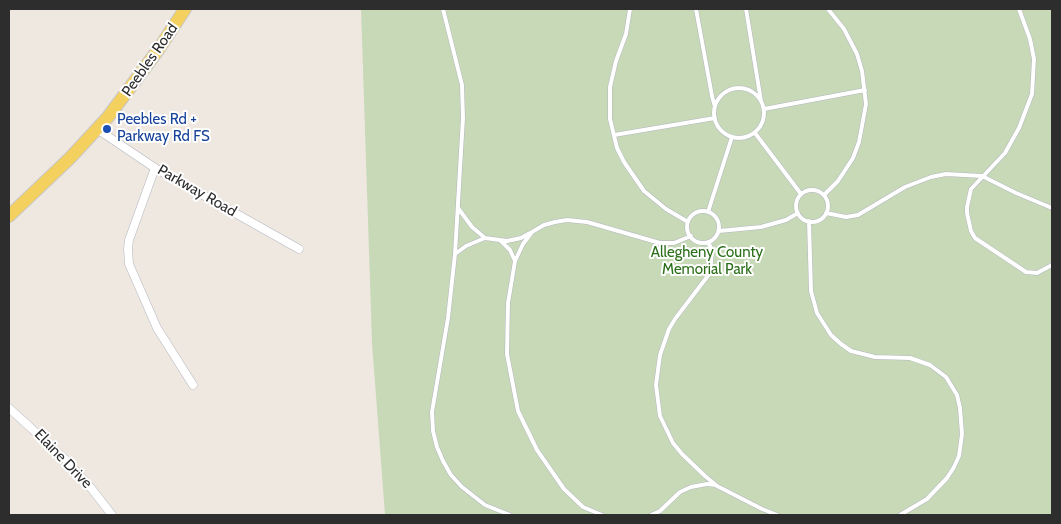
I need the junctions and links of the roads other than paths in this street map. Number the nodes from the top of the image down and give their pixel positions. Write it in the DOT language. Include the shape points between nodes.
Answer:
graph roads {
  1 [pos="185,9"];
  2 [pos="443,9"];
  3 [pos="630,9"];
  4 [pos="696,9"];
  5 [pos="746,9"];
  6 [pos="828,9"];
  7 [pos="1019,9"];
  8 [pos="865,90"];
  9 [pos="761,101"];
  10 [pos="715,107"];
  11 [pos="764,109"];
  12 [pos="715,118"];
  13 [pos="97,129"];
  14 [pos="755,133"];
  15 [pos="614,135"];
  16 [pos="732,137"];
  17 [pos="155,168"];
  18 [pos="982,176"];
  19 [pos="801,194"];
  20 [pos="824,195"];
  21 [pos="458,207"];
  22 [pos="1052,208"];
  23 [pos="708,212"];
  24 [pos="826,212"];
  25 [pos="798,213"];
  26 [pos="9,216"];
  27 [pos="809,221"];
  28 [pos="688,222"];
  29 [pos="718,231"];
  30 [pos="532,232"];
  31 [pos="691,236"];
  32 [pos="485,238"];
  33 [pos="501,241"];
  34 [pos="708,242"];
  35 [pos="299,249"];
  36 [pos="455,254"];
  37 [pos="515,261"];
  38 [pos="1052,265"];
  39 [pos="193,385"];
  40 [pos="9,408"];
  41 [pos="717,486"];
  42 [pos="762,509"];
  43 [pos="112,515"];
  44 [pos="510,515"];
  45 [pos="602,515"];
  46 [pos="651,515"];
  47 [pos="762,515"];
  48 [pos="777,515"];
  49 [pos="900,515"];
  1 -- 13 [label="main road, Peebles Road" via="135,83"];
  2 -- 21 [label="lane" via="464,100"];
  3 -- 15 [label="lane" via="610,87 610,118"];
  4 -- 10 [label="lane"];
  5 -- 9 [label="lane"];
  6 -- 8 [label="lane" via="844,29 857,54"];
  7 -- 18 [label="lane" via="1034,59 1032,94 1014,137 999,160"];
  8 -- 11 [label="lane"];
  8 -- 20 [label="lane" via="865,113 859,142 844,173"];
  9 -- 10 [label="lane" via="749,91 735,89 722,96"];
  9 -- 11 [label="lane"];
  10 -- 12 [label="lane"];
  11 -- 14 [label="lane" via="763,120"];
  12 -- 15 [label="lane"];
  12 -- 16 [label="lane" via="721,131"];
  13 -- 17 [label="street, Parkway Road"];
  13 -- 26 [label="main road, Peebles Road"];
  14 -- 16 [label="lane" via="745,138"];
  14 -- 19 [label="lane"];
  15 -- 28 [label="lane" via="624,162 644,191"];
  16 -- 23 [label="lane"];
  17 -- 35 [label="street, Parkway Road"];
  17 -- 39 [label="street" via="129,240 129,264 157,328"];
  18 -- 22 [label="lane"];
  18 -- 24 [label="lane" via="931,176 905,187 858,215 846,217"];
  18 -- 38 [label="lane" via="972,189 967,207 975,238 1026,272 1037,273"];
  19 -- 20 [label="lane" via="811,190"];
  19 -- 25 [label="lane" via="796,205"];
  20 -- 24 [label="lane"];
  21 -- 32 [label="lane" via="472,227"];
  21 -- 36 [label="lane"];
  23 -- 28 [label="lane" via="696,213"];
  23 -- 29 [label="lane" via="716,218"];
  24 -- 27 [label="lane" via="822,218"];
  25 -- 27 [label="lane"];
  25 -- 29 [label="lane" via="761,228"];
  27 -- 49 [label="lane" via="811,291 817,313 831,335 846,348 863,354 910,358 930,365 946,377 957,395 962,434 954,467 927,499"];
  28 -- 31 [label="lane"];
  29 -- 34 [label="lane"];
  30 -- 31 [label="lane" via="555,222 577,220 660,243 674,243"];
  30 -- 33 [label="lane" via="516,240"];
  30 -- 37 [label="lane"];
  31 -- 34 [label="lane" via="699,242"];
  32 -- 33 [label="lane"];
  32 -- 36 [label="lane"];
  33 -- 37 [label="lane"];
  34 -- 41 [label="lane" via="712,250 710,272 669,329 660,355 656,385 660,416 673,443"];
  36 -- 44 [label="lane" via="432,412 433,431 451,475 485,506"];
  37 -- 45 [label="lane" via="508,303 507,354 518,411 537,450 564,489 583,506"];
  40 -- 43 [label="street, Elaine Drive" via="66,460"];
  41 -- 42 [label="lane"];
  41 -- 46 [label="lane" via="691,487"];
  42 -- 47 [label="lane"];
  42 -- 48 [label="lane"];
}
